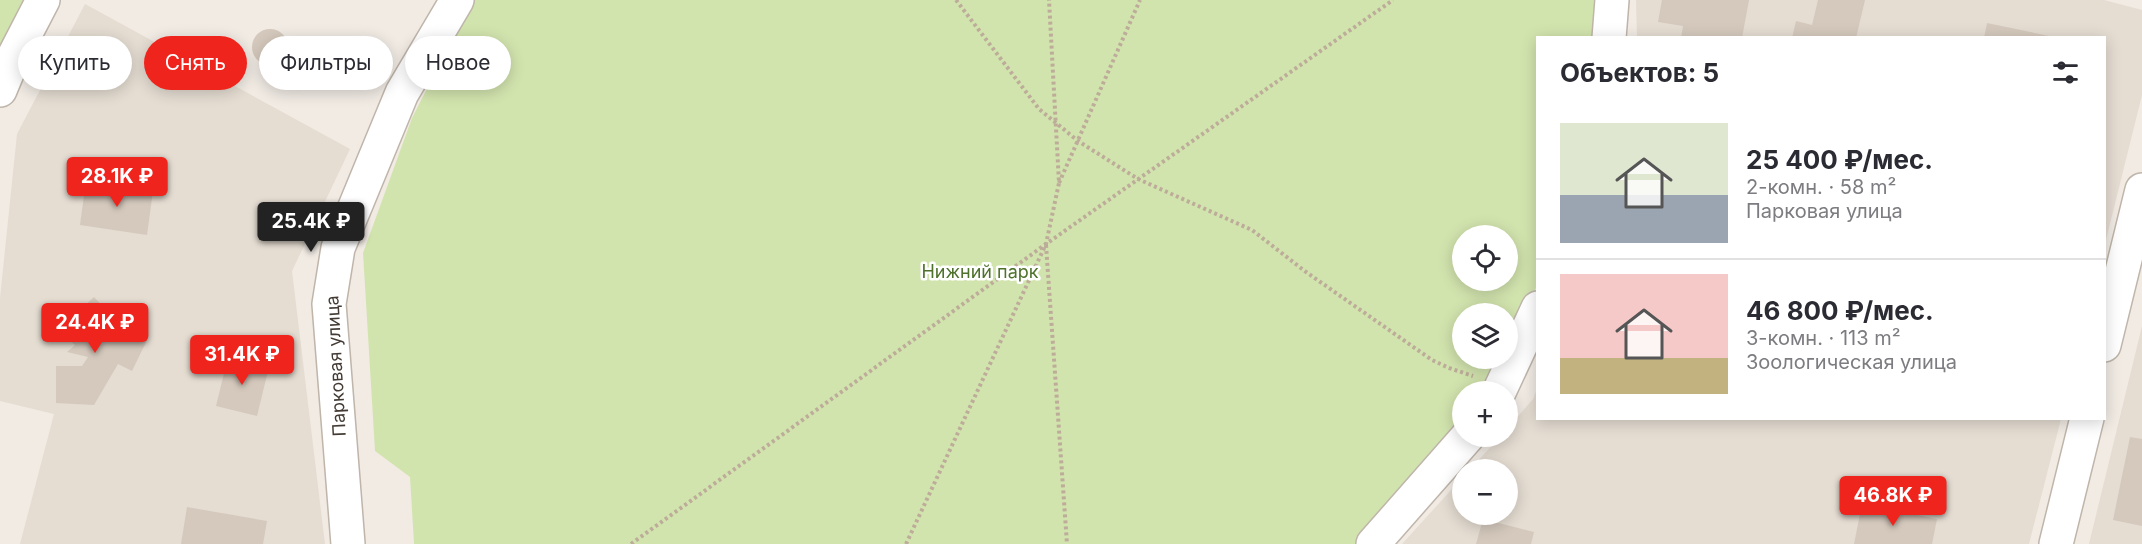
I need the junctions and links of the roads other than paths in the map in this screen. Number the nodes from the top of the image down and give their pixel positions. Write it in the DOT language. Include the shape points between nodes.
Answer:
graph roads {
  1 [pos="43,0"];
  2 [pos="457,0"];
  3 [pos="1612,0"];
  4 [pos="1609,36"];
  5 [pos="0,90"];
  6 [pos="2142,190"];
  7 [pos="1536,312"];
  8 [pos="2106,337"];
  9 [pos="1504,381"];
  10 [pos="2086,420"];
  11 [pos="1458,447"];
  12 [pos="348,544"];
  13 [pos="1373,544"];
  14 [pos="2056,544"];
  1 -- 5 [label="street"];
  2 -- 12 [label="street, Парковая улица" via="402,93 338,248 328,304"];
  3 -- 4 [label="street"];
  6 -- 8 [label="street"];
  7 -- 9 [label="street"];
  10 -- 14 [label="street"];
  11 -- 13 [label="street"];
}
